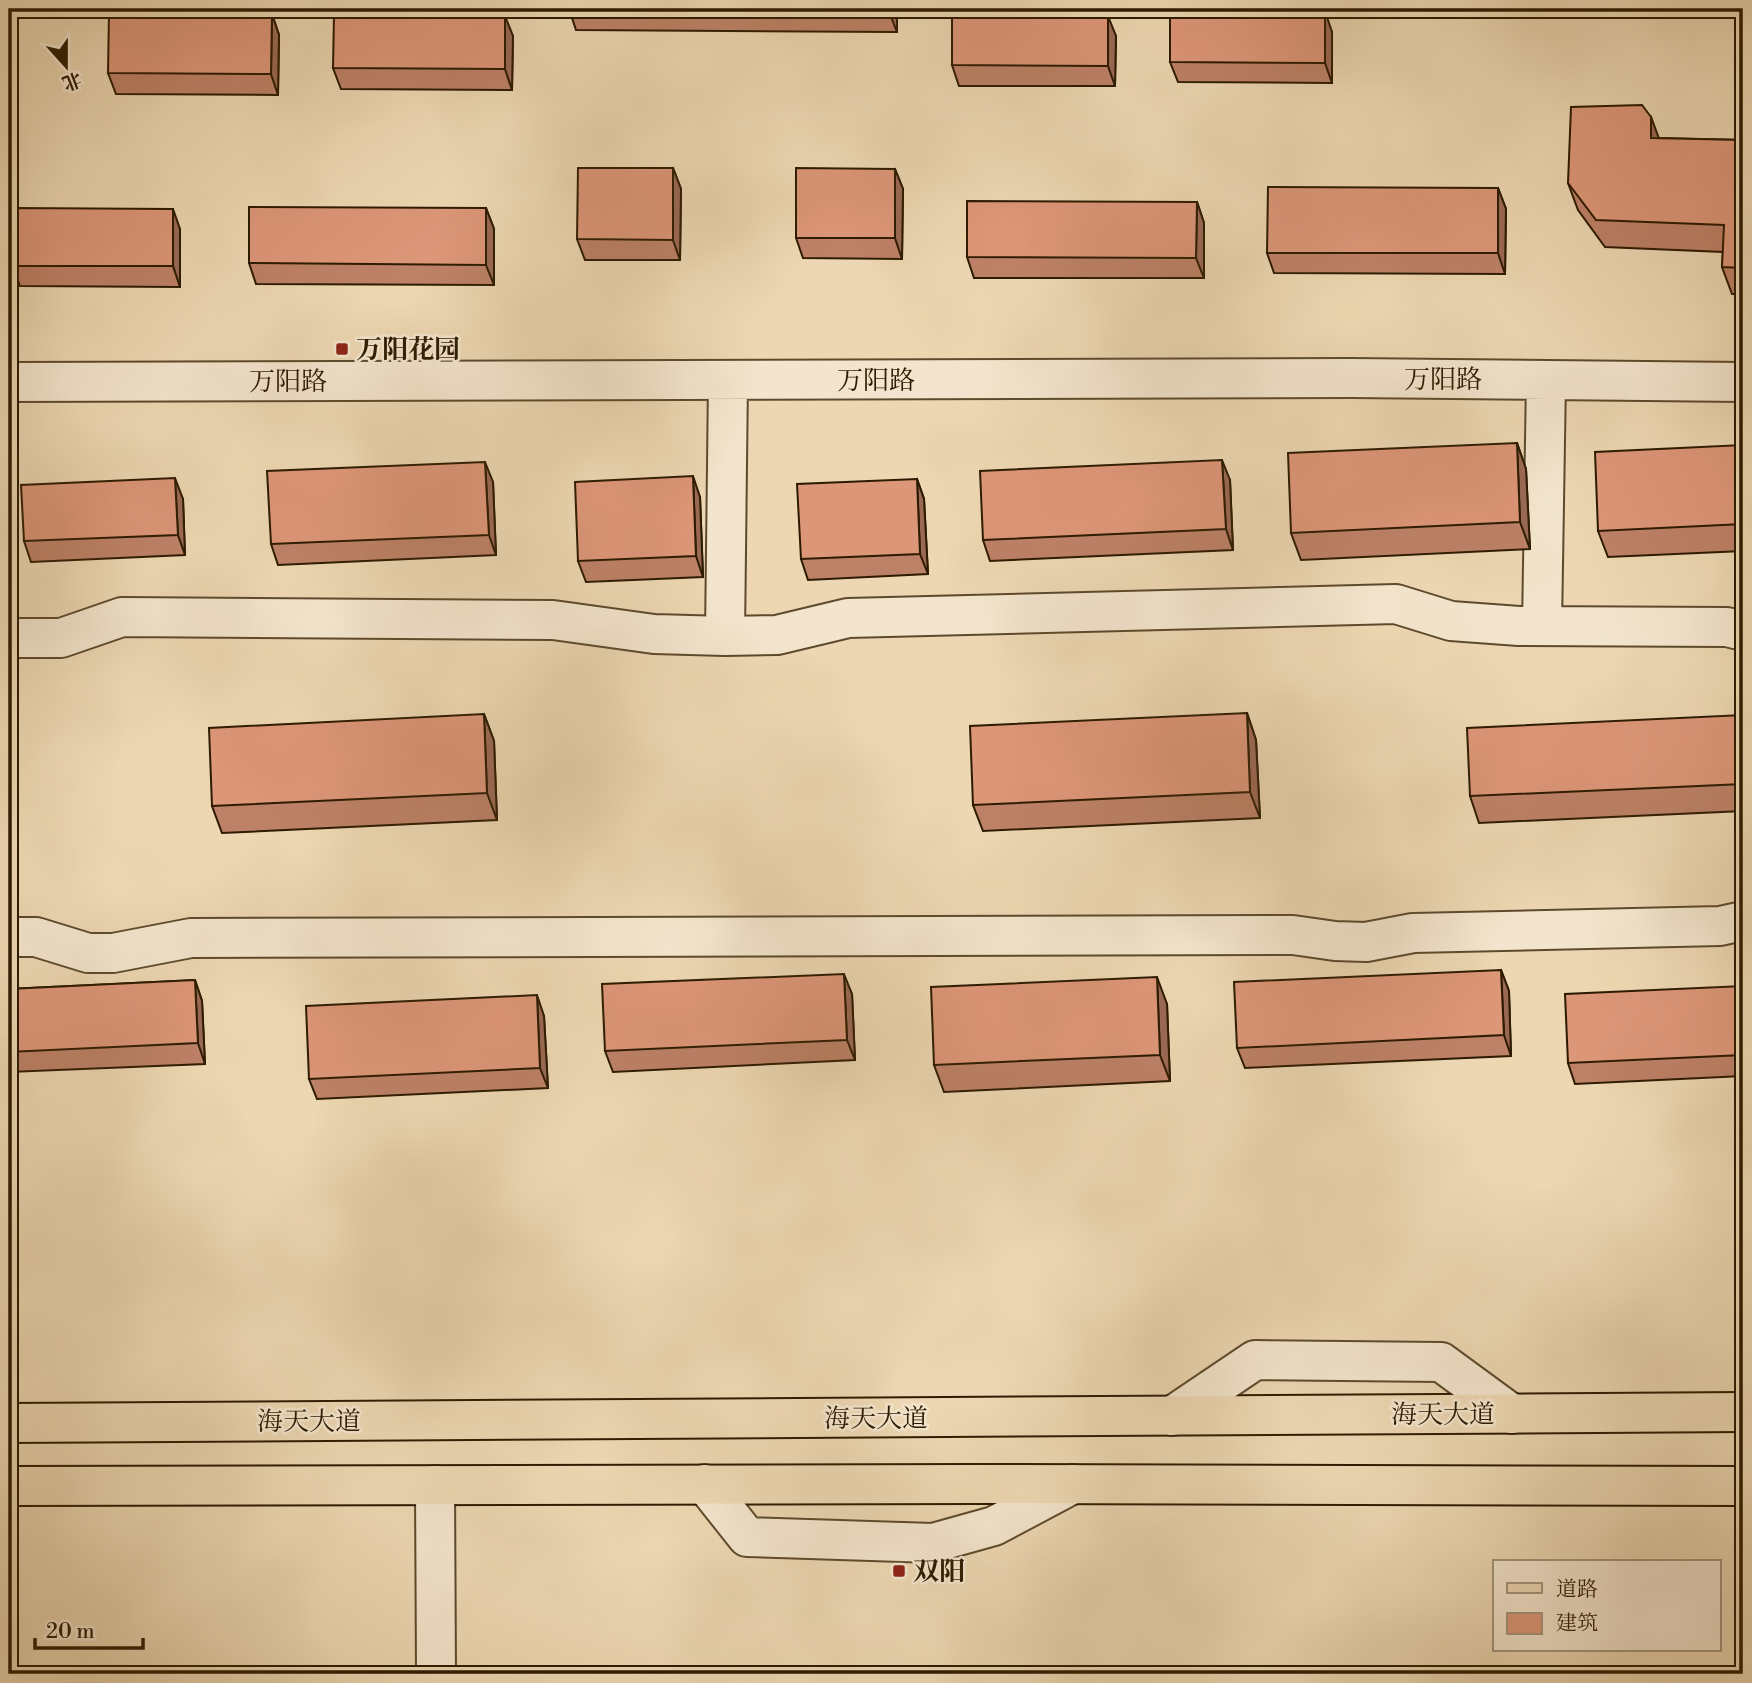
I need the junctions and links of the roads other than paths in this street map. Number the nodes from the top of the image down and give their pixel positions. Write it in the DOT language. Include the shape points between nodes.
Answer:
graph roads {
  1 [pos="728,380"];
  2 [pos="1546,380"];
  3 [pos="9,382"];
  4 [pos="1743,382"];
  5 [pos="1542,626"];
  6 [pos="1743,631"];
  7 [pos="725,636"];
  8 [pos="9,638"];
  9 [pos="1743,920"];
  10 [pos="9,937"];
  11 [pos="1743,1412"];
  12 [pos="1512,1414"];
  13 [pos="1172,1416"];
  14 [pos="9,1423"];
  15 [pos="705,1484"];
  16 [pos="1073,1484"];
  17 [pos="435,1485"];
  18 [pos="9,1486"];
  19 [pos="1743,1486"];
  20 [pos="436,1674"];
  1 -- 2 [label="street, 万阳路"];
  1 -- 3 [label="street, 万阳路"];
  1 -- 7 [label="street"];
  2 -- 4 [label="street, 万阳路"];
  2 -- 5 [label="street"];
  5 -- 6 [label="street" via="1727,627"];
  5 -- 7 [label="street" via="1451,621 1396,604 848,618 777,635"];
  7 -- 8 [label="street" via="654,634 553,620 122,617 61,638"];
  9 -- 10 [label="street" via="1720,926 1413,933 1366,942 1293,935 191,938 113,953 88,953 36,937"];
  11 -- 12 [label="main road, 海天大道"];
  12 -- 13 [label="main road, 海天大道"];
  12 -- 13 [label="street" via="1441,1362 1255,1360"];
  13 -- 14 [label="main road, 海天大道"];
  15 -- 16 [label="main road"];
  15 -- 16 [label="street" via="747,1537 933,1543 994,1526"];
  15 -- 17 [label="main road"];
  16 -- 19 [label="main road"];
  17 -- 18 [label="main road"];
  17 -- 20 [label="street"];
}
